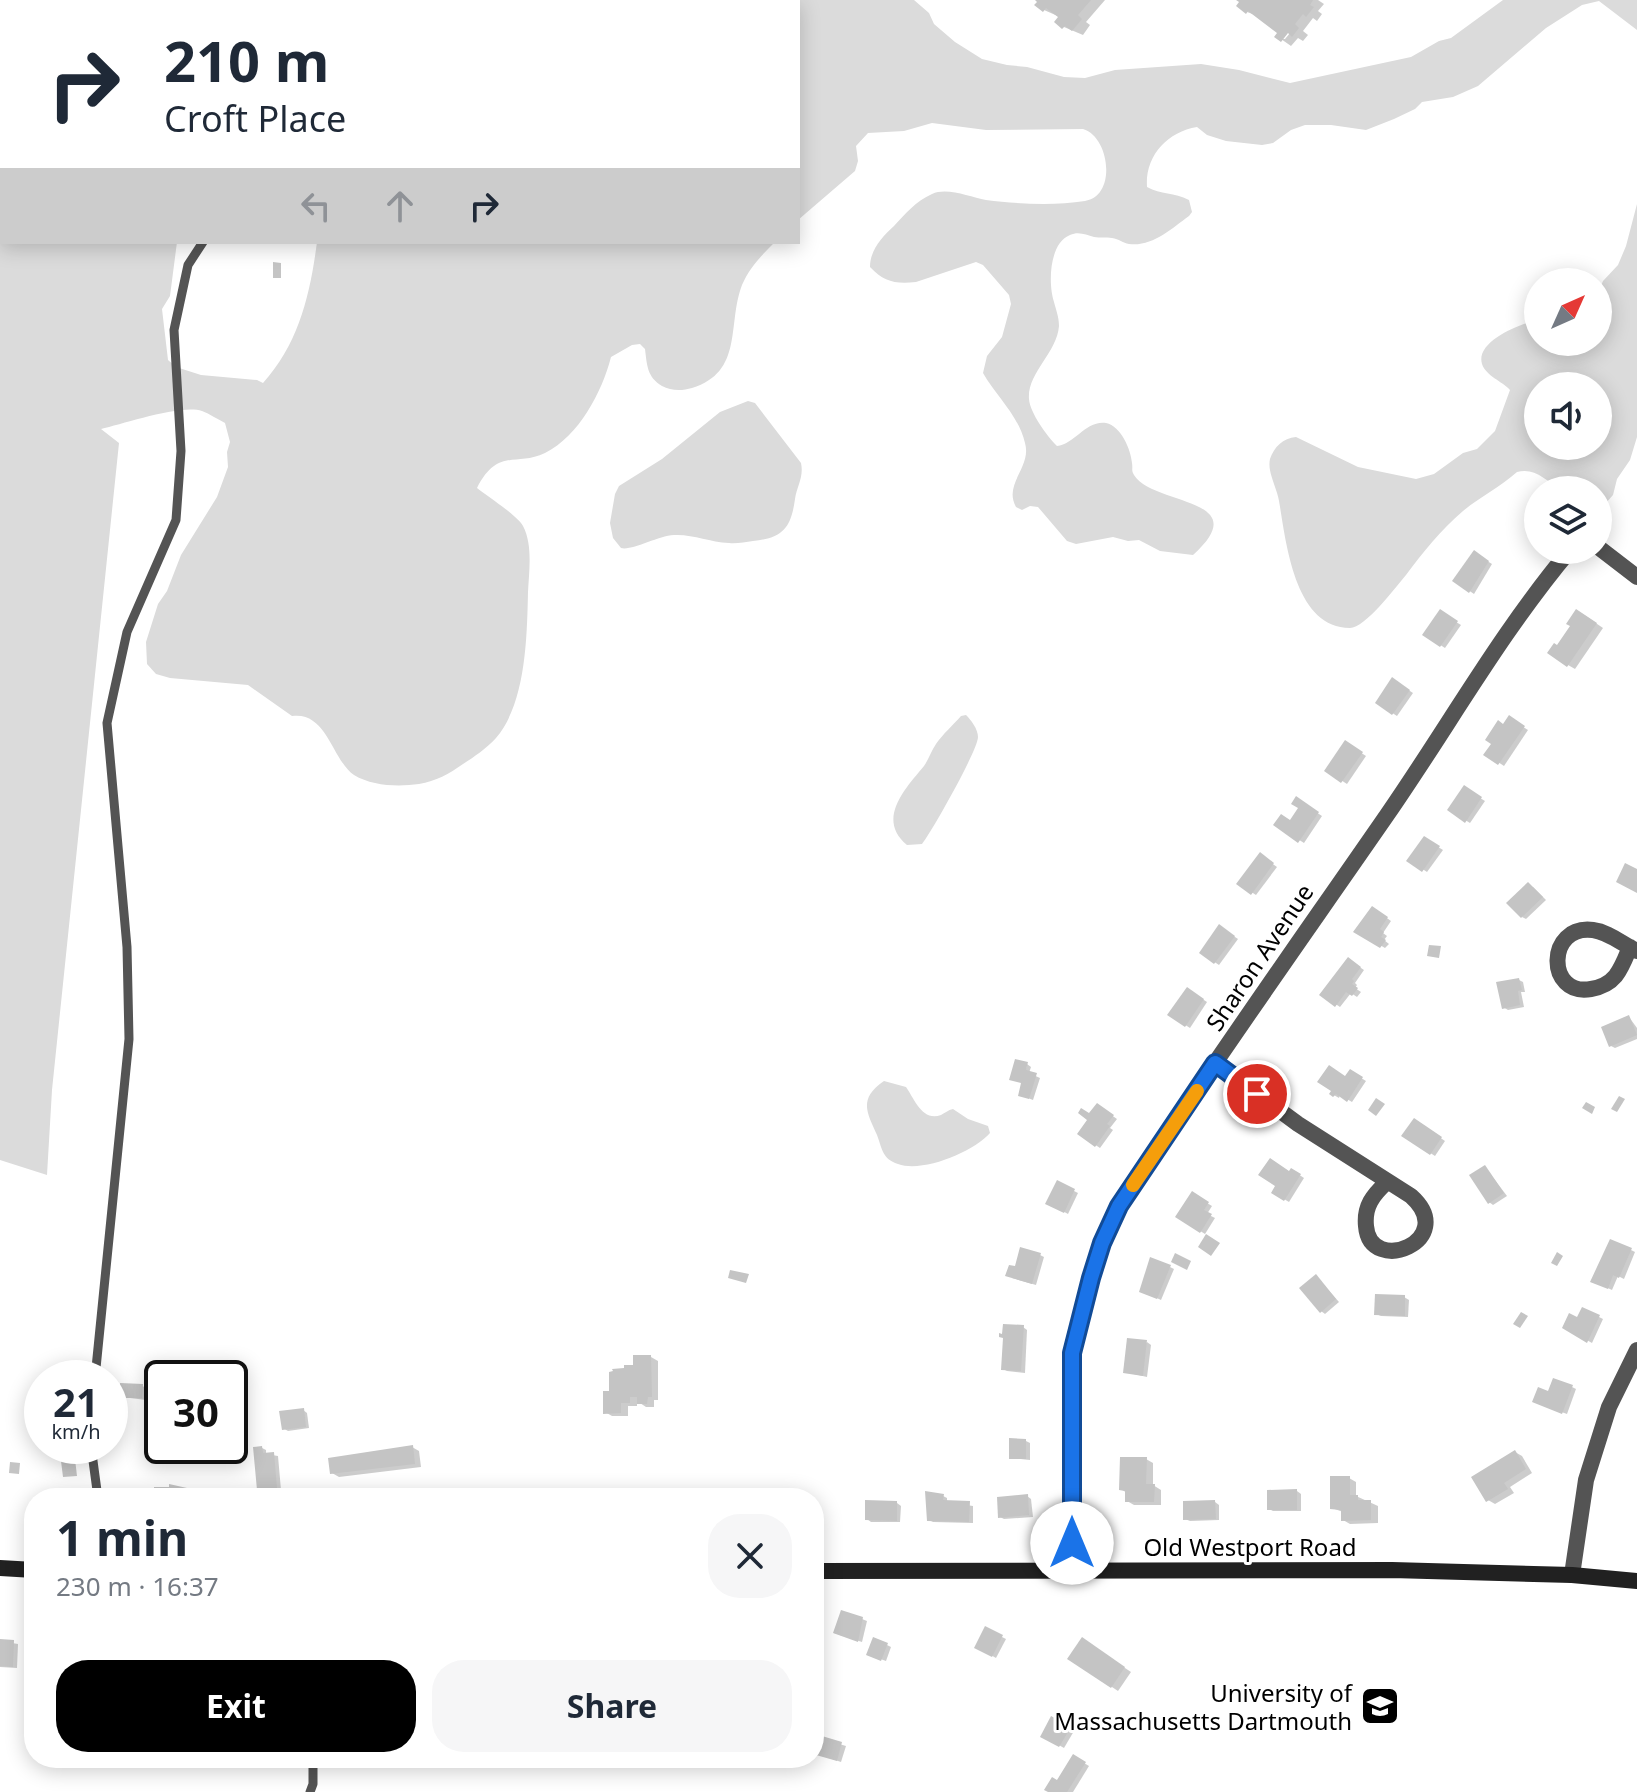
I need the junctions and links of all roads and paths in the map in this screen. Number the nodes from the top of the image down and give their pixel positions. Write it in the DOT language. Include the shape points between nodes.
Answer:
graph roads {
  1 [pos="202,244"];
  2 [pos="1612,558"];
  3 [pos="1558,564"];
  4 [pos="1637,577"];
  5 [pos="1633,949"];
  6 [pos="1215,1063"];
  7 [pos="1387,1182"];
  8 [pos="1637,1350"];
  9 [pos="97,1360"];
  10 [pos="93,1464"];
  11 [pos="97,1488"];
  12 [pos="0,1568"];
  13 [pos="24,1569"];
  14 [pos="1073,1570"];
  15 [pos="824,1571"];
  16 [pos="1572,1575"];
  17 [pos="1637,1581"];
  18 [pos="313,1768"];
  19 [pos="310,1792"];
  1 -- 9 [label="lane" via="188,265 174,330 181,451 176,520 127,632 107,723 127,947 129,1039"];
  2 -- 4 [label="street"];
  3 -- 6 [label="street, Sharon Avenue"];
  5 -- 5 [label="street" via="1606,933 1574,931 1562,942 1557,958 1560,977 1585,990 1606,987"];
  6 -- 7 [label="street"];
  6 -- 14 [label="street, Sharon Avenue" via="1119,1206 1091,1278 1072,1353"];
  8 -- 16 [label="street" via="1609,1407 1586,1480"];
  10 -- 11 [label="lane"];
  12 -- 13 [label="main road"];
  14 -- 15 [label="main road, Old Westport Road"];
  14 -- 16 [label="main road, Old Westport Road"];
  16 -- 17 [label="main road, Old Westport Road"];
  18 -- 19 [label="lane"];
}
